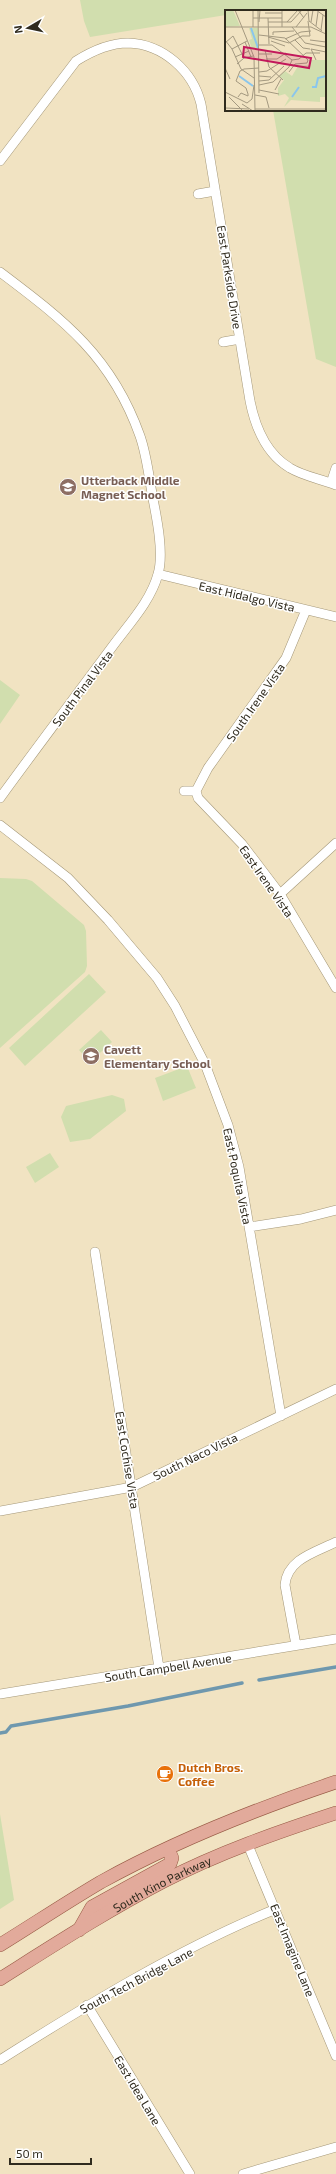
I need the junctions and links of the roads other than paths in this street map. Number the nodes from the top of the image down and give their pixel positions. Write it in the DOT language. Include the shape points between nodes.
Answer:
graph roads {
  1 [pos="0,161"];
  2 [pos="215,191"];
  3 [pos="198,194"];
  4 [pos="0,272"];
  5 [pos="240,339"];
  6 [pos="223,342"];
  7 [pos="336,468"];
  8 [pos="334,484"];
  9 [pos="158,574"];
  10 [pos="306,610"];
  11 [pos="336,617"];
  12 [pos="184,791"];
  13 [pos="196,791"];
  14 [pos="0,798"];
  15 [pos="0,825"];
  16 [pos="336,843"];
  17 [pos="280,894"];
  18 [pos="336,988"];
  19 [pos="336,1210"];
  20 [pos="249,1227"];
  21 [pos="95,1252"];
  22 [pos="336,1389"];
  23 [pos="281,1416"];
  24 [pos="132,1486"];
  25 [pos="0,1511"];
  26 [pos="336,1542"];
  27 [pos="336,1639"];
  28 [pos="296,1645"];
  29 [pos="159,1668"];
  30 [pos="0,1694"];
  31 [pos="336,1782"];
  32 [pos="336,1813"];
  33 [pos="248,1845"];
  34 [pos="168,1849"];
  35 [pos="276,1909"];
  36 [pos="79,1930"];
  37 [pos="0,1945"];
  38 [pos="0,1978"];
  39 [pos="87,2005"];
  40 [pos="336,2056"];
  41 [pos="0,2060"];
  42 [pos="336,2147"];
  43 [pos="190,2174"];
  44 [pos="243,2174"];
  1 -- 2 [label="street, East Parkside Drive" via="76,60 91,52 129,43 170,57 194,84"];
  2 -- 3 [label="street"];
  2 -- 5 [label="street, East Parkside Drive"];
  4 -- 9 [label="street" via="78,335 122,394 140,438 146,462 158,525"];
  5 -- 6 [label="street"];
  5 -- 8 [label="street, East Parkside Drive" via="252,411 264,441 277,458 289,468"];
  7 -- 8 [label="street, East Parkside Drive"];
  9 -- 10 [label="street, East Hidalgo Vista"];
  9 -- 14 [label="street, South Pinal Vista" via="139,610"];
  10 -- 11 [label="street, East Hidalgo Vista"];
  10 -- 13 [label="street, South Irene Vista" via="286,658 208,768"];
  12 -- 13 [label="street"];
  13 -- 17 [label="street, East Irene Vista" via="198,798 242,844"];
  15 -- 20 [label="street, East Poquita Vista" via="68,878 88,898 157,978 175,1006 205,1064 228,1125 239,1167"];
  16 -- 17 [label="street"];
  17 -- 18 [label="street, East Irene Vista"];
  19 -- 20 [label="street" via="301,1219"];
  20 -- 23 [label="street, East Poquita Vista"];
  21 -- 24 [label="street, East Cochise Vista"];
  22 -- 23 [label="street, South Naco Vista"];
  23 -- 24 [label="street, South Naco Vista"];
  24 -- 25 [label="street, South Naco Vista"];
  24 -- 29 [label="street, East Cochise Vista"];
  26 -- 28 [label="street" via="294,1564 286,1577 285,1585"];
  27 -- 28 [label="street, South Campbell Avenue"];
  28 -- 29 [label="street, South Campbell Avenue"];
  29 -- 30 [label="street, South Campbell Avenue"];
  31 -- 34 [label="main road" via="269,1805"];
  32 -- 33 [label="main road, South Kino Parkway"];
  33 -- 35 [label="street, East Imagine Lane"];
  33 -- 36 [label="main road, South Kino Parkway" via="165,1880"];
  34 -- 36 [label="main road" via="172,1858 170,1864 92,1906"];
  34 -- 37 [label="main road" via="101,1882"];
  35 -- 39 [label="street, South Tech Bridge Lane" via="178,1956"];
  35 -- 40 [label="street, East Imagine Lane"];
  36 -- 38 [label="main road, South Kino Parkway"];
  39 -- 41 [label="street, South Tech Bridge Lane"];
  39 -- 43 [label="street, East Idea Lane"];
  42 -- 44 [label="street"];
}
